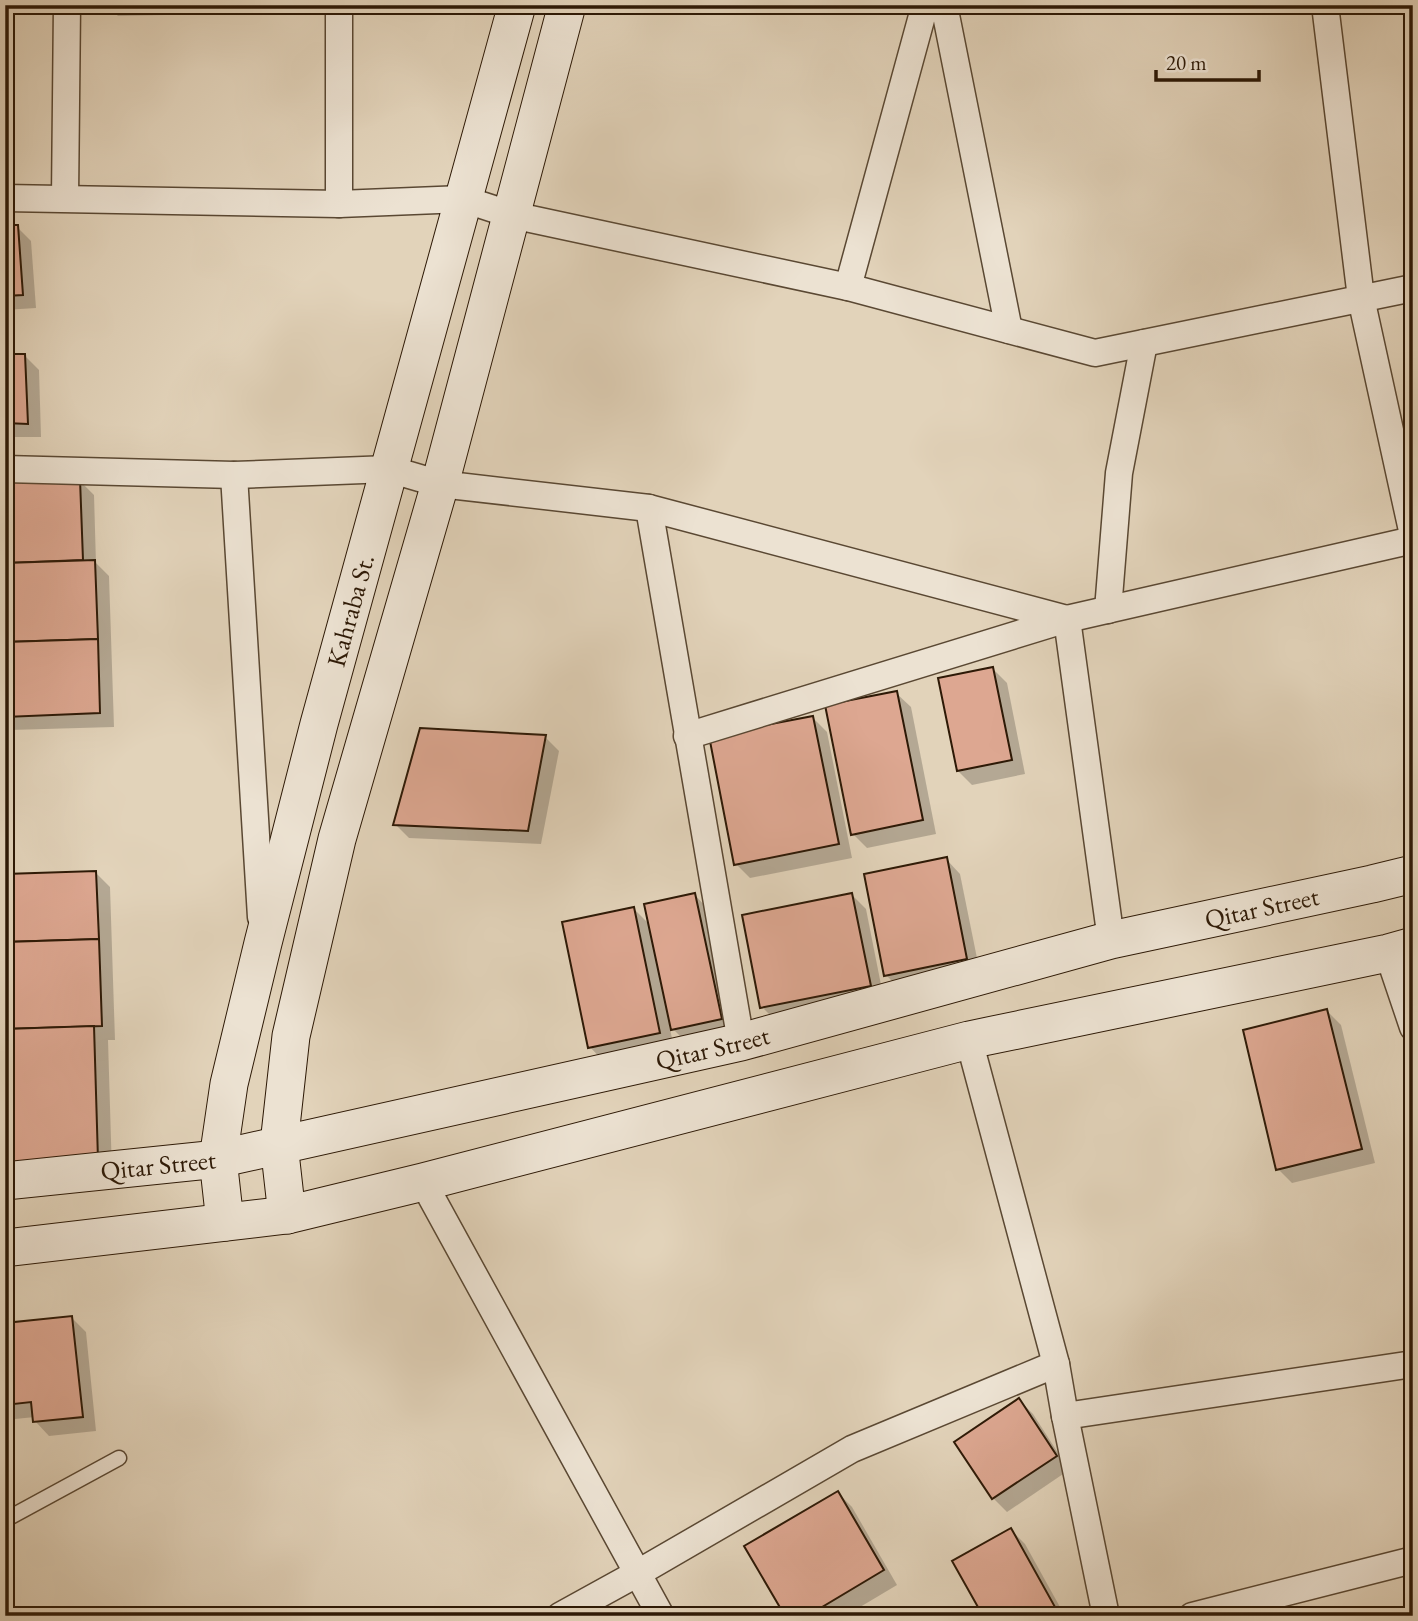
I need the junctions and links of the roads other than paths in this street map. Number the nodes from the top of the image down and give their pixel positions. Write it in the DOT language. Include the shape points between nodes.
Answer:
graph roads {
  1 [pos="67,5"];
  2 [pos="339,5"];
  3 [pos="517,5"];
  4 [pos="567,5"];
  5 [pos="925,5"];
  6 [pos="944,5"];
  7 [pos="1325,5"];
  8 [pos="5,198"];
  9 [pos="65,198"];
  10 [pos="463,199"];
  11 [pos="339,204"];
  12 [pos="512,215"];
  13 [pos="849,286"];
  14 [pos="1413,288"];
  15 [pos="1361,298"];
  16 [pos="1009,330"];
  17 [pos="1144,343"];
  18 [pos="5,469"];
  19 [pos="388,469"];
  20 [pos="234,475"];
  21 [pos="440,484"];
  22 [pos="649,508"];
  23 [pos="1413,538"];
  24 [pos="1108,610"];
  25 [pos="1067,620"];
  26 [pos="687,736"];
  27 [pos="1413,874"];
  28 [pos="1111,940"];
  29 [pos="263,943"];
  30 [pos="1400,950"];
  31 [pos="1413,1027"];
  32 [pos="969,1040"];
  33 [pos="741,1042"];
  34 [pos="279,1144"];
  35 [pos="218,1159"];
  36 [pos="5,1181"];
  37 [pos="423,1182"];
  38 [pos="287,1215"];
  39 [pos="225,1222"];
  40 [pos="5,1248"];
  41 [pos="1056,1364"];
  42 [pos="1413,1364"];
  43 [pos="1065,1416"];
  44 [pos="119,1458"];
  45 [pos="5,1520"];
  46 [pos="1413,1560"];
  47 [pos="638,1573"];
  48 [pos="560,1616"];
  49 [pos="661,1616"];
  50 [pos="1106,1616"];
  51 [pos="1192,1616"];
  1 -- 9 [label="street"];
  2 -- 11 [label="street"];
  3 -- 10 [label="main road, Kahraba St."];
  4 -- 12 [label="main road, Kahraba St."];
  5 -- 13 [label="street"];
  6 -- 16 [label="street"];
  7 -- 15 [label="street"];
  8 -- 9 [label="street"];
  9 -- 11 [label="street"];
  10 -- 11 [label="street"];
  10 -- 12 [label="street"];
  10 -- 19 [label="main road, Kahraba St."];
  12 -- 13 [label="street"];
  12 -- 21 [label="main road, Kahraba St."];
  13 -- 16 [label="street"];
  14 -- 15 [label="street"];
  15 -- 17 [label="street"];
  15 -- 23 [label="street"];
  16 -- 17 [label="street" via="1095,353"];
  17 -- 24 [label="street" via="1119,473"];
  18 -- 20 [label="street"];
  19 -- 20 [label="street"];
  19 -- 21 [label="street"];
  19 -- 29 [label="main road, Kahraba St."];
  20 -- 29 [label="street"];
  21 -- 22 [label="street"];
  21 -- 34 [label="main road, Kahraba St." via="337,839 291,1036"];
  22 -- 25 [label="street"];
  22 -- 26 [label="street"];
  23 -- 24 [label="street"];
  24 -- 25 [label="street"];
  25 -- 26 [label="street"];
  25 -- 28 [label="street"];
  26 -- 33 [label="street"];
  27 -- 28 [label="main road, Qitar Street"];
  28 -- 33 [label="main road, Qitar Street"];
  29 -- 35 [label="main road, Kahraba St." via="229,1084"];
  30 -- 31 [label="street"];
  30 -- 32 [label="main road"];
  32 -- 37 [label="main road"];
  32 -- 41 [label="street"];
  33 -- 34 [label="main road, Qitar Street"];
  34 -- 35 [label="main road, Qitar Street"];
  34 -- 38 [label="main road, Kahraba St."];
  35 -- 36 [label="main road, Qitar Street"];
  35 -- 39 [label="main road, Kahraba St."];
  37 -- 38 [label="main road"];
  37 -- 47 [label="street"];
  38 -- 39 [label="main road"];
  39 -- 40 [label="main road"];
  41 -- 43 [label="street"];
  41 -- 47 [label="street" via="852,1449"];
  42 -- 43 [label="street"];
  43 -- 50 [label="street"];
  44 -- 45 [label="lane"];
  46 -- 51 [label="street"];
  47 -- 48 [label="street"];
  47 -- 49 [label="street"];
}
